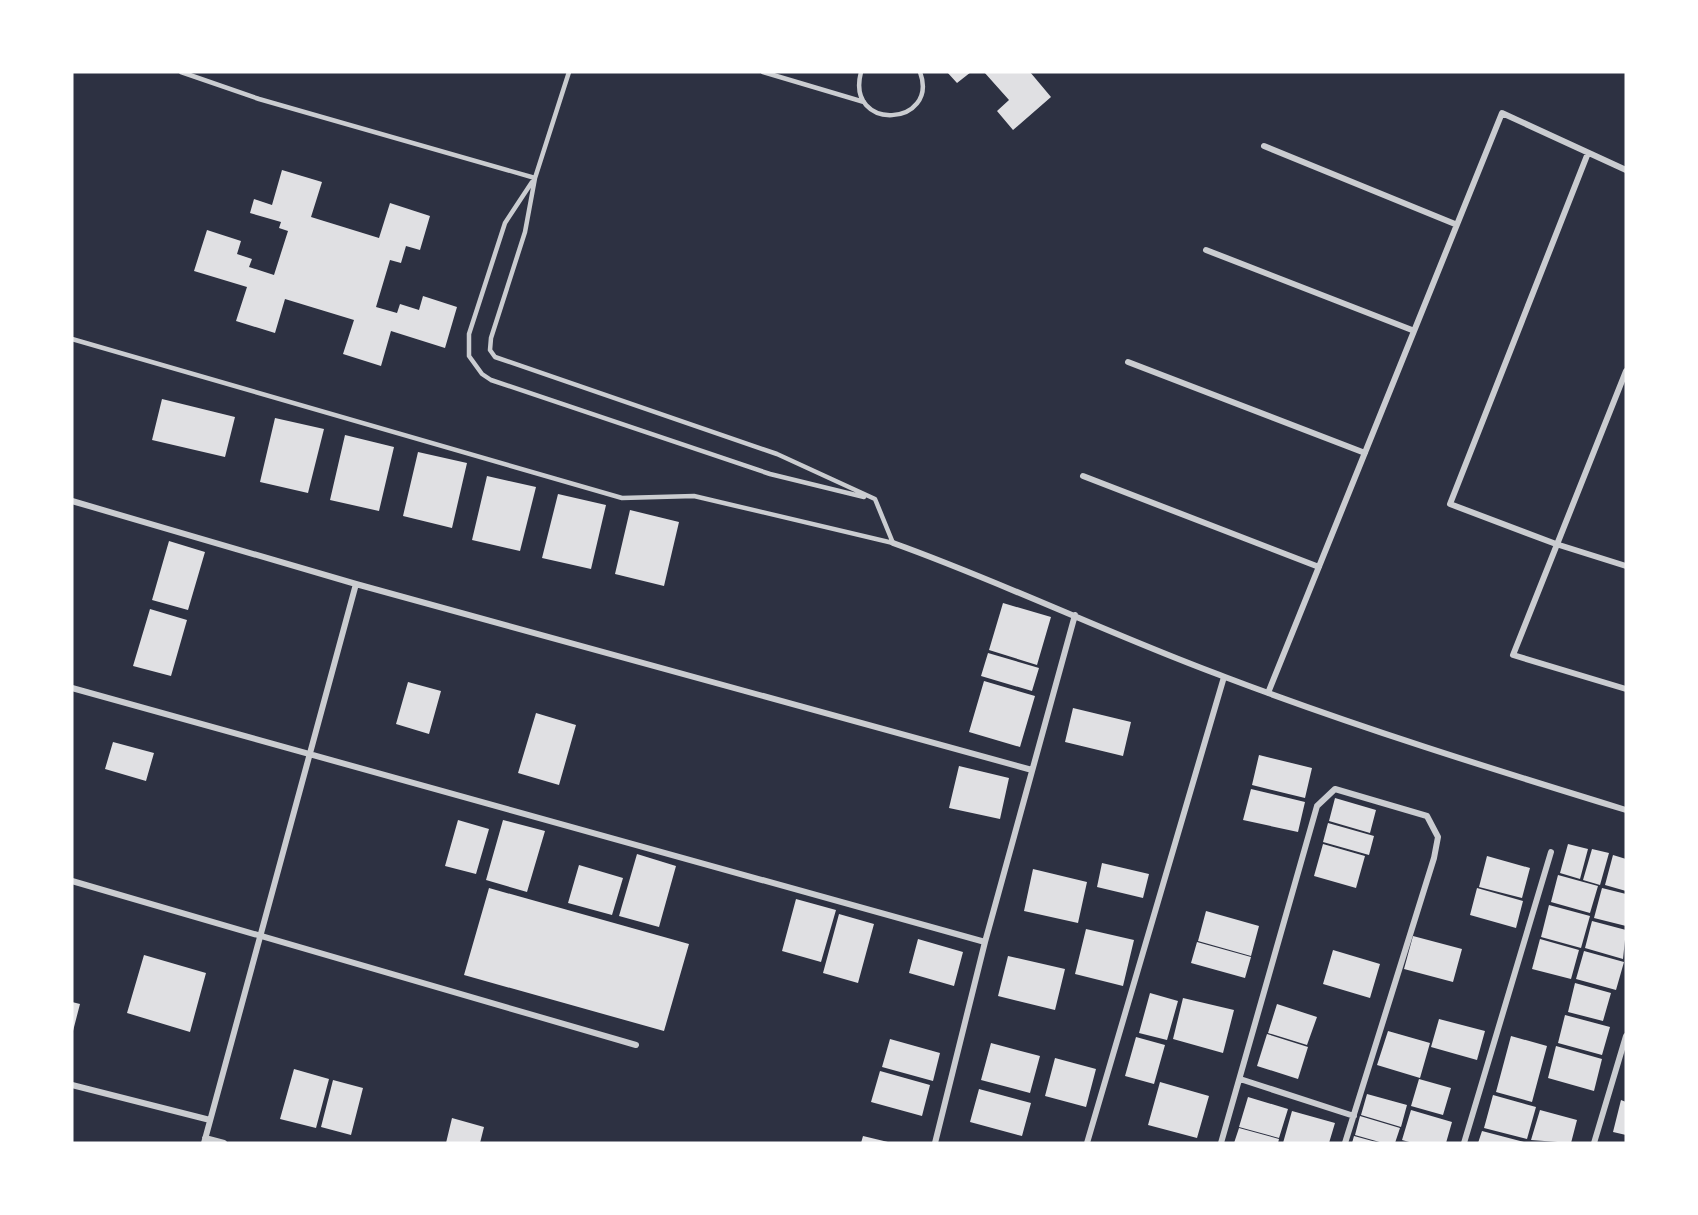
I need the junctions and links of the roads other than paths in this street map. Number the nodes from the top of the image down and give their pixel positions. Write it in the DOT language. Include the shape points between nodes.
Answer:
graph roads {
  1 [pos="182,72"];
  2 [pos="569,72"];
  3 [pos="763,72"];
  4 [pos="861,72"];
  5 [pos="920,72"];
  6 [pos="864,102"];
  7 [pos="1263,146"];
  8 [pos="1588,153"];
  9 [pos="1626,170"];
  10 [pos="535,178"];
  11 [pos="1455,224"];
  12 [pos="1206,250"];
  13 [pos="1412,330"];
  14 [pos="72,339"];
  15 [pos="1128,362"];
  16 [pos="1626,371"];
  17 [pos="1365,453"];
  18 [pos="1083,476"];
  19 [pos="875,499"];
  20 [pos="72,501"];
  21 [pos="893,543"];
  22 [pos="1556,544"];
  23 [pos="1626,566"];
  24 [pos="1319,567"];
  25 [pos="356,584"];
  26 [pos="1075,615"];
  27 [pos="1224,677"];
  28 [pos="72,688"];
  29 [pos="1626,689"];
  30 [pos="1268,693"];
  31 [pos="310,753"];
  32 [pos="1032,770"];
  33 [pos="1626,810"];
  34 [pos="1551,852"];
  35 [pos="72,881"];
  36 [pos="260,934"];
  37 [pos="986,942"];
  38 [pos="1626,1036"];
  39 [pos="636,1045"];
  40 [pos="1240,1079"];
  41 [pos="72,1085"];
  42 [pos="1354,1116"];
  43 [pos="210,1120"];
  44 [pos="205,1140"];
  45 [pos="224,1143"];
  46 [pos="935,1143"];
  47 [pos="1087,1143"];
  48 [pos="1221,1143"];
  49 [pos="1345,1143"];
  50 [pos="1464,1143"];
  51 [pos="1594,1143"];
  1 -- 10 [label="lane" via="259,99"];
  2 -- 10 [label="lane"];
  3 -- 6 [label="lane"];
  4 -- 6 [label="lane" via="859,83"];
  5 -- 6 [label="lane" via="923,90 903,114 881,115"];
  7 -- 11 [label="street"];
  8 -- 9 [label="street"];
  8 -- 11 [label="street" via="1502,112"];
  8 -- 22 [label="street" via="1450,504"];
  10 -- 19 [label="lane" via="525,232 490,338 490,350 495,357 777,454"];
  10 -- 19 [label="lane" via="505,223 469,334 469,357 482,374 770,474"];
  11 -- 13 [label="street"];
  12 -- 13 [label="street"];
  13 -- 17 [label="street"];
  14 -- 21 [label="lane" via="622,498 694,496"];
  15 -- 17 [label="street"];
  16 -- 22 [label="street"];
  17 -- 24 [label="street"];
  18 -- 24 [label="street"];
  19 -- 21 [label="lane"];
  20 -- 25 [label="street"];
  21 -- 26 [label="street"];
  22 -- 23 [label="street"];
  22 -- 29 [label="street" via="1513,655"];
  24 -- 30 [label="street"];
  25 -- 31 [label="street"];
  25 -- 32 [label="street"];
  26 -- 27 [label="street"];
  26 -- 32 [label="street"];
  27 -- 30 [label="street"];
  27 -- 47 [label="street"];
  28 -- 31 [label="street"];
  30 -- 33 [label="street"];
  31 -- 36 [label="street"];
  31 -- 37 [label="street"];
  32 -- 37 [label="street"];
  34 -- 50 [label="street"];
  35 -- 36 [label="street"];
  36 -- 39 [label="street"];
  36 -- 43 [label="street"];
  37 -- 46 [label="street"];
  38 -- 51 [label="street"];
  40 -- 42 [label="street"];
  40 -- 42 [label="street" via="1317,806 1335,789 1427,816 1438,837 1434,858"];
  40 -- 48 [label="street"];
  41 -- 43 [label="street"];
  42 -- 49 [label="street"];
  43 -- 44 [label="street"];
  44 -- 45 [label="street"];
}
